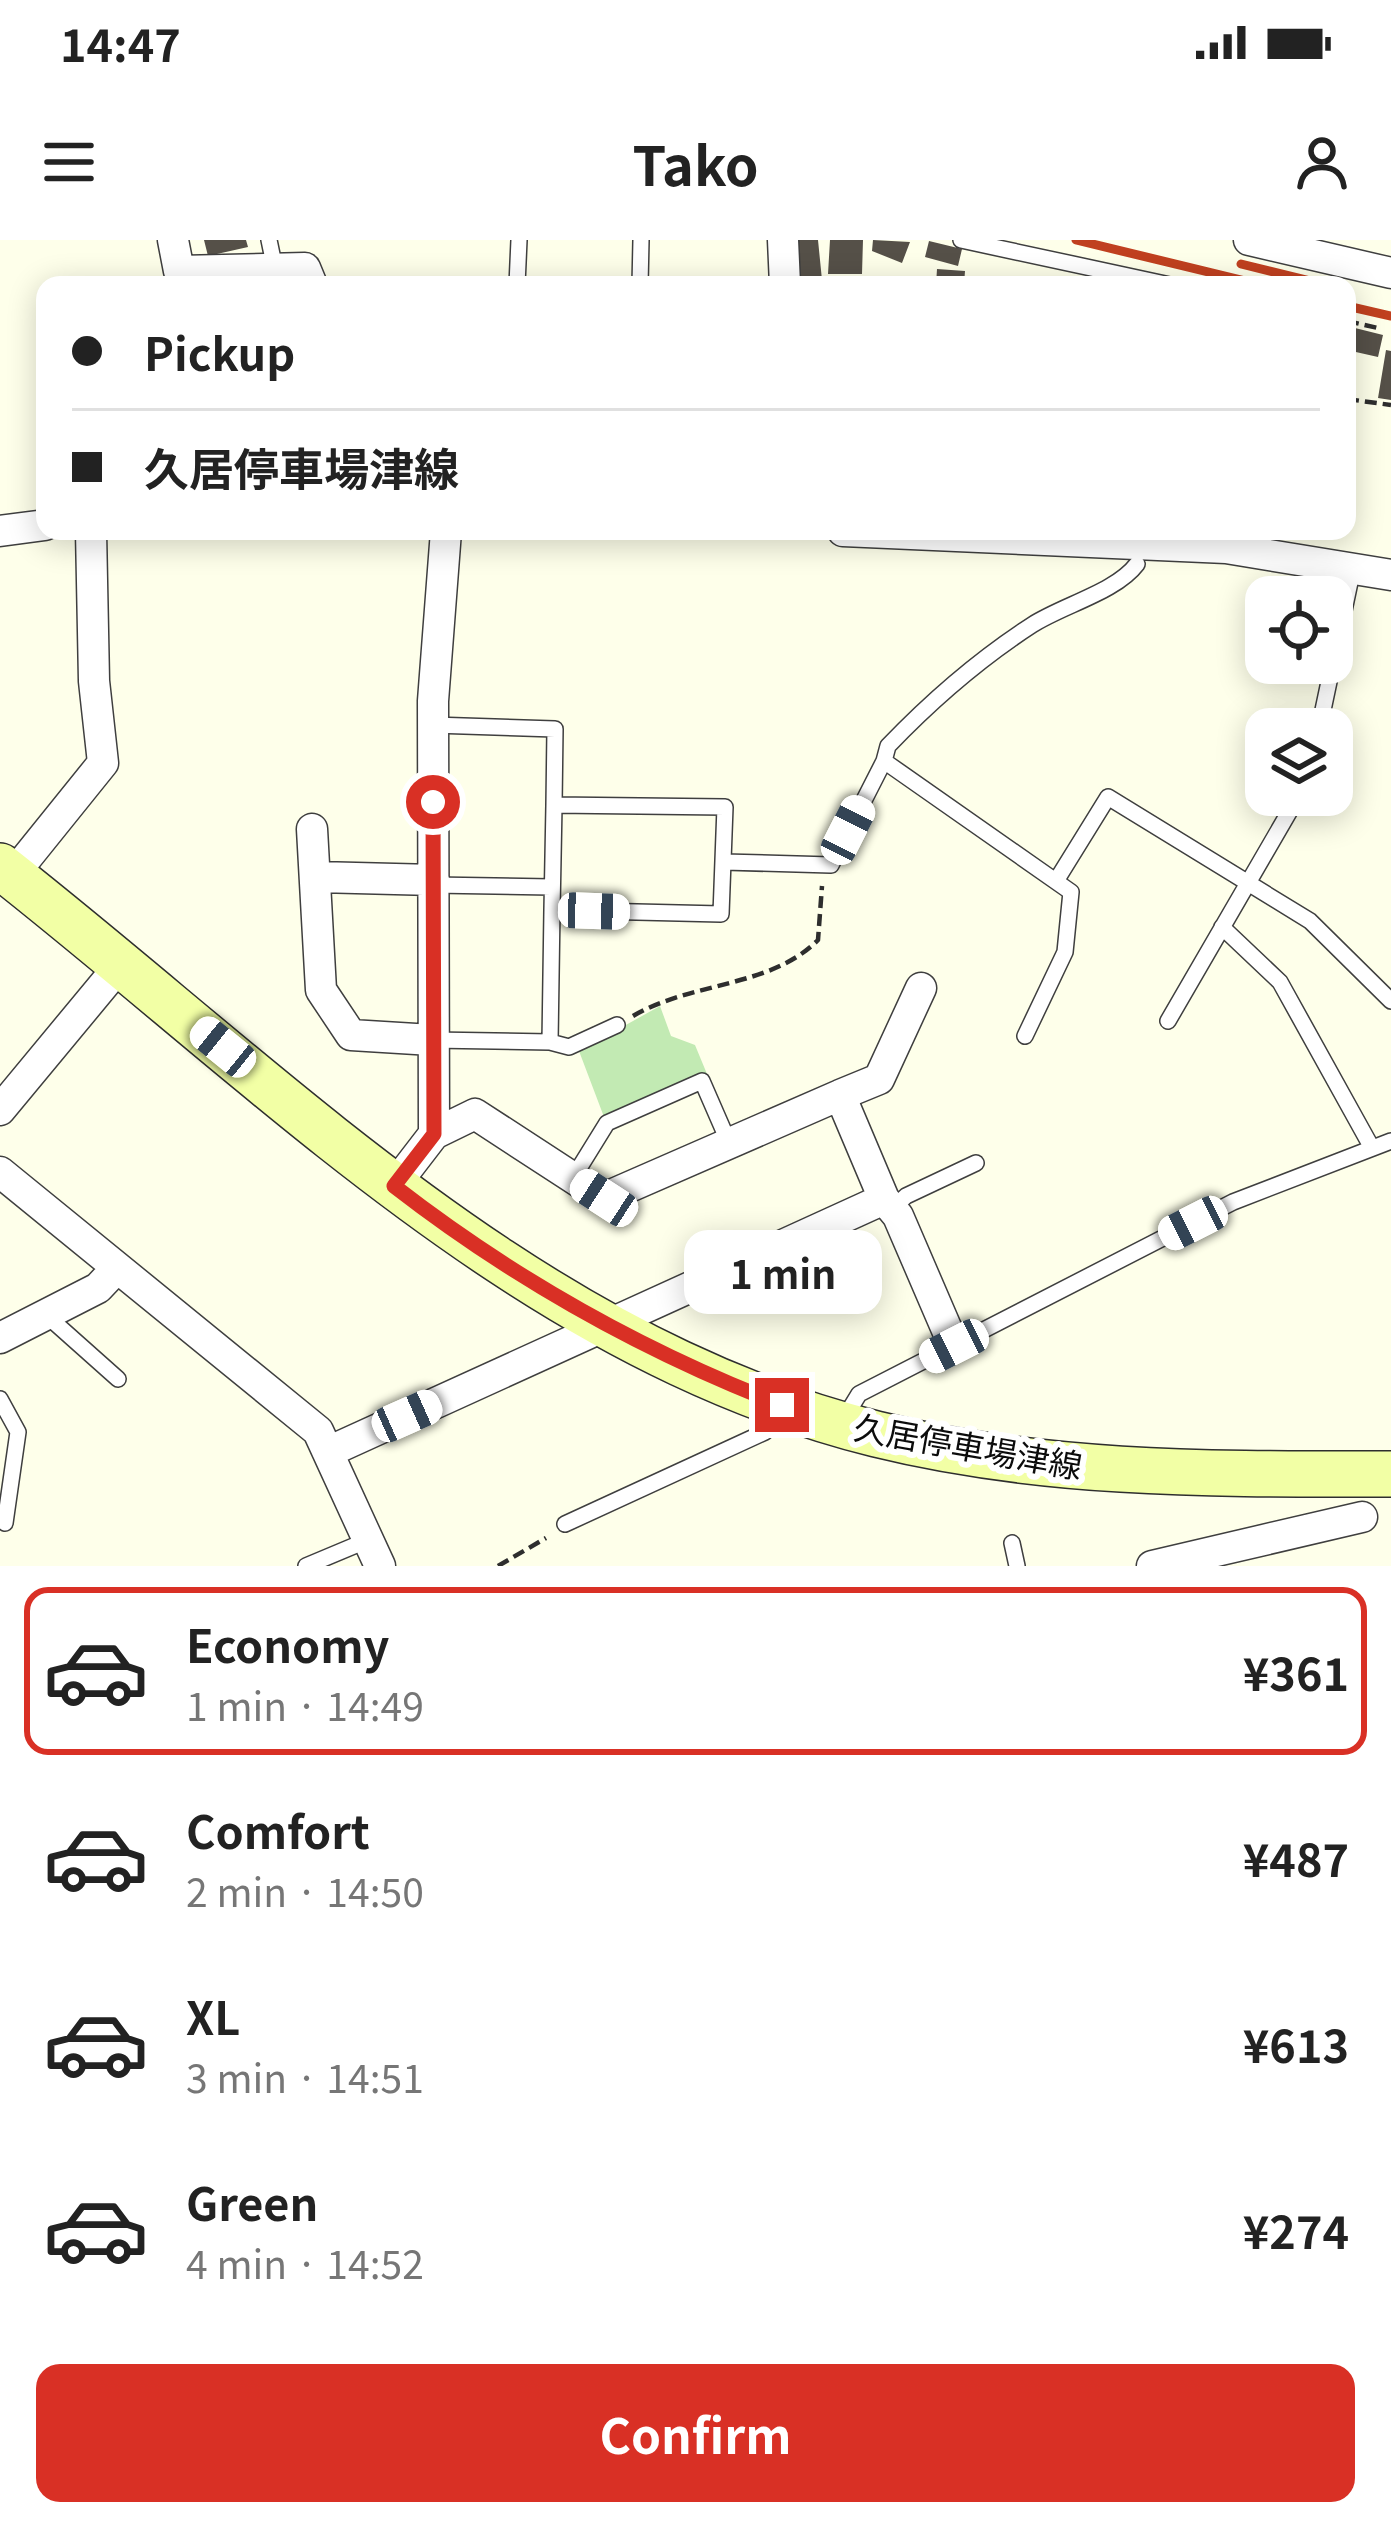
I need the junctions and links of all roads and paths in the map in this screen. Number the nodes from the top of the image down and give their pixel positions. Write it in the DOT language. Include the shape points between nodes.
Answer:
graph roads {
  1 [pos="173,240"];
  2 [pos="518,240"];
  3 [pos="641,240"];
  4 [pos="783,240"];
  5 [pos="961,240"];
  6 [pos="1249,240"];
  7 [pos="1388,240"];
  8 [pos="272,254"];
  9 [pos="1391,261"];
  10 [pos="1391,272"];
  11 [pos="308,276"];
  12 [pos="518,276"];
  13 [pos="640,276"];
  14 [pos="785,276"];
  15 [pos="1128,276"];
  16 [pos="1356,324"];
  17 [pos="1378,328"];
  18 [pos="1356,400"];
  19 [pos="1391,405"];
  20 [pos="36,526"];
  21 [pos="0,531"];
  22 [pos="91,540"];
  23 [pos="445,540"];
  24 [pos="1046,540"];
  25 [pos="1137,564"];
  26 [pos="1353,568"];
  27 [pos="1391,575"];
  28 [pos="1323,708"];
  29 [pos="433,725"];
  30 [pos="884,761"];
  31 [pos="554,805"];
  32 [pos="1287,816"];
  33 [pos="312,829"];
  34 [pos="724,862"];
  35 [pos="824,864"];
  36 [pos="6,871"];
  37 [pos="317,878"];
  38 [pos="1056,881"];
  39 [pos="433,882"];
  40 [pos="1248,883"];
  41 [pos="551,887"];
  42 [pos="552,910"];
  43 [pos="1222,927"];
  44 [pos="121,964"];
  45 [pos="921,988"];
  46 [pos="1391,1001"];
  47 [pos="1168,1021"];
  48 [pos="617,1024"];
  49 [pos="1025,1036"];
  50 [pos="433,1040"];
  51 [pos="550,1042"];
  52 [pos="840,1095"];
  53 [pos="0,1110"];
  54 [pos="434,1134"];
  55 [pos="1391,1141"];
  56 [pos="729,1143"];
  57 [pos="1372,1148"];
  58 [pos="976,1163"];
  59 [pos="0,1172"];
  60 [pos="573,1178"];
  61 [pos="394,1186"];
  62 [pos="888,1204"];
  63 [pos="116,1269"];
  64 [pos="45,1314"];
  65 [pos="605,1326"];
  66 [pos="0,1338"];
  67 [pos="954,1346"];
  68 [pos="118,1379"];
  69 [pos="0,1399"];
  70 [pos="782,1405"];
  71 [pos="840,1424"];
  72 [pos="328,1452"];
  73 [pos="1391,1474"];
  74 [pos="1363,1517"];
  75 [pos="5,1523"];
  76 [pos="565,1524"];
  77 [pos="1012,1543"];
  78 [pos="374,1553"];
  79 [pos="306,1566"];
  80 [pos="498,1566"];
  81 [pos="1017,1566"];
  82 [pos="1152,1566"];
  1 -- 8 [label="street" via="179,272"];
  2 -- 12 [label="lane"];
  3 -- 13 [label="lane"];
  4 -- 14 [label="street"];
  5 -- 15 [label="lane"];
  6 -- 10 [label="street"];
  7 -- 9 [label="street"];
  8 -- 11 [label="street"];
  16 -- 17 [label="path"];
  18 -- 19 [label="path"];
  20 -- 21 [label="street"];
  22 -- 36 [label="street" via="103,764"];
  23 -- 29 [label="street"];
  24 -- 26 [label="street" via="1226,548"];
  25 -- 30 [label="lane" via="1128,577 1059,609 955,678 888,746"];
  26 -- 27 [label="street"];
  26 -- 28 [label="lane"];
  29 -- 31 [label="lane" via="555,729"];
  29 -- 39 [label="street"];
  30 -- 35 [label="lane" via="831,865"];
  30 -- 38 [label="lane"];
  31 -- 34 [label="lane" via="725,808"];
  31 -- 41 [label="lane"];
  32 -- 40 [label="lane"];
  33 -- 37 [label="street"];
  34 -- 35 [label="lane"];
  34 -- 42 [label="lane" via="721,914"];
  35 -- 48 [label="path" via="818,940 805,953 767,975 674,994"];
  36 -- 44 [label="main road, 久居停車場津線"];
  37 -- 39 [label="street"];
  37 -- 50 [label="street" via="316,963 336,1015 351,1035"];
  38 -- 40 [label="lane" via="1108,796"];
  38 -- 49 [label="lane" via="1071,892 1071,930"];
  39 -- 41 [label="lane"];
  39 -- 50 [label="street"];
  40 -- 43 [label="lane"];
  40 -- 46 [label="lane" via="1310,921"];
  41 -- 42 [label="lane"];
  42 -- 51 [label="lane"];
  43 -- 47 [label="lane"];
  43 -- 57 [label="lane" via="1280,982"];
  44 -- 53 [label="street"];
  44 -- 61 [label="main road, 久居停車場津線"];
  45 -- 52 [label="street" via="879,1079"];
  48 -- 51 [label="lane" via="569,1047"];
  50 -- 51 [label="lane"];
  50 -- 54 [label="street"];
  52 -- 56 [label="street"];
  52 -- 62 [label="street"];
  54 -- 60 [label="street" via="475,1114"];
  54 -- 61 [label="street"];
  55 -- 57 [label="lane"];
  56 -- 60 [label="street" via="604,1198"];
  56 -- 60 [label="lane" via="702,1081 608,1123"];
  57 -- 67 [label="lane" via="1233,1202"];
  58 -- 62 [label="lane"];
  59 -- 63 [label="street"];
  61 -- 65 [label="main road, 久居停車場津線" via="505,1268"];
  62 -- 65 [label="street"];
  62 -- 67 [label="street"];
  63 -- 64 [label="street" via="98,1288"];
  63 -- 72 [label="street" via="318,1431"];
  64 -- 66 [label="street"];
  64 -- 68 [label="lane"];
  65 -- 70 [label="main road, 久居停車場津線"];
  65 -- 72 [label="street"];
  67 -- 71 [label="lane" via="860,1394"];
  69 -- 75 [label="lane" via="17,1432"];
  70 -- 71 [label="main road, 久居停車場津線"];
  70 -- 76 [label="lane" via="765,1432"];
  71 -- 73 [label="main road, 久居停車場津線" via="1083,1469"];
  72 -- 78 [label="street"];
  74 -- 82 [label="street"];
  76 -- 80 [label="path"];
  77 -- 81 [label="lane"];
  78 -- 79 [label="lane"];
}
